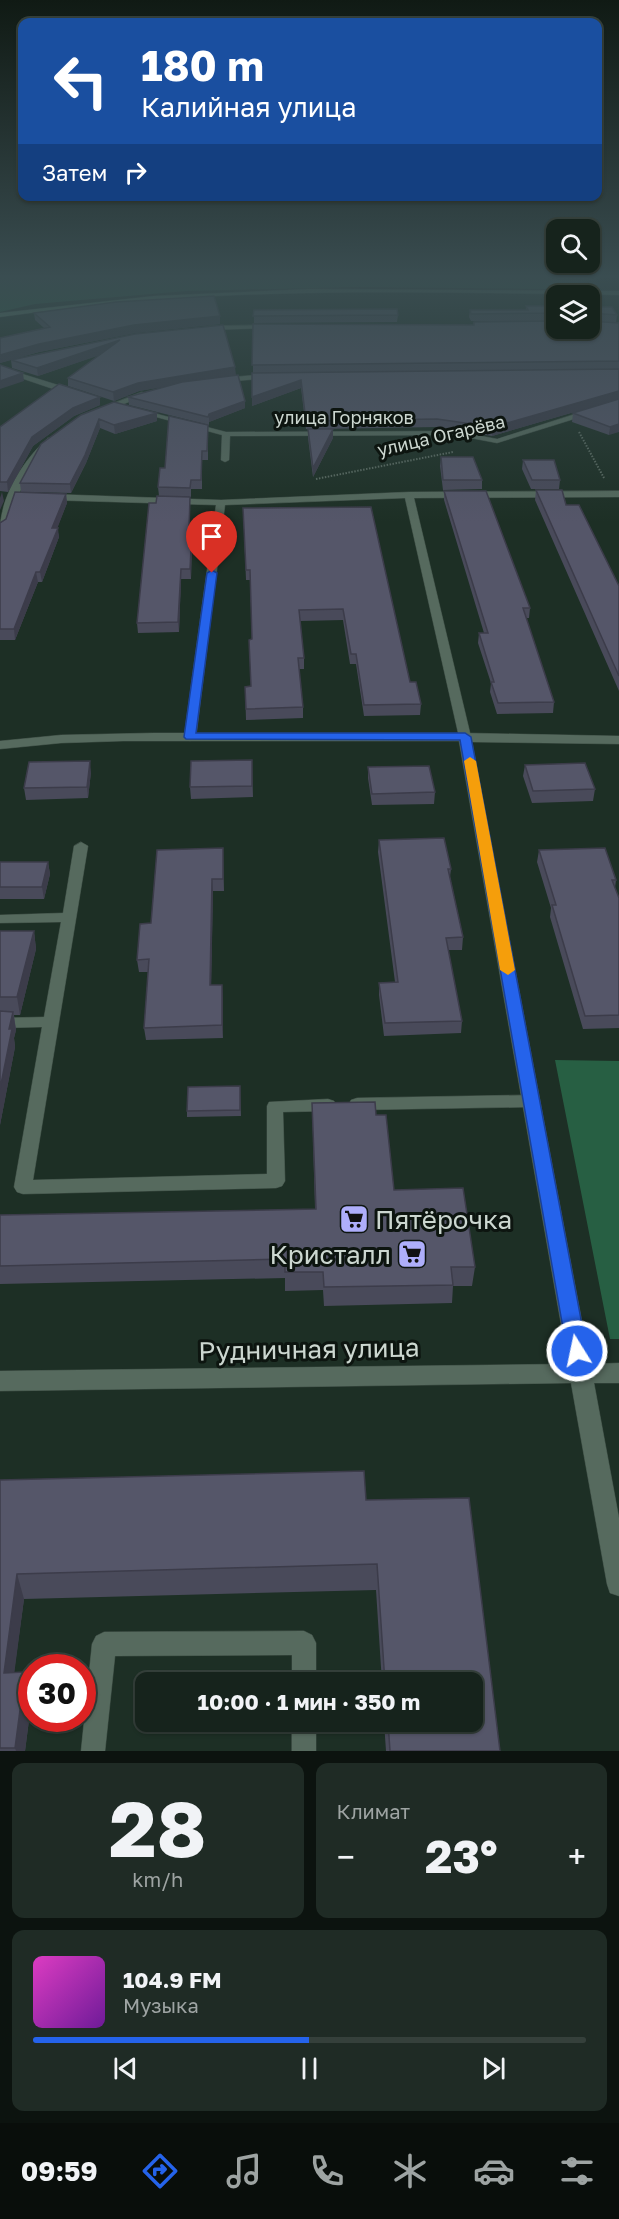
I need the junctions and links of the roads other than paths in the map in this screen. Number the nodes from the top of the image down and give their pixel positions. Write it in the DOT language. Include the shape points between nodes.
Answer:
graph roads {
  1 [pos="10,364"];
  2 [pos="0,368"];
  3 [pos="273,376"];
  4 [pos="211,381"];
  5 [pos="149,393"];
  6 [pos="79,394"];
  7 [pos="102,401"];
  8 [pos="619,402"];
  9 [pos="113,405"];
  10 [pos="95,412"];
  11 [pos="62,432"];
  12 [pos="226,434"];
  13 [pos="497,441"];
  14 [pos="225,460"];
  15 [pos="616,494"];
  16 [pos="409,495"];
  17 [pos="0,496"];
  18 [pos="12,496"];
  19 [pos="24,496"];
  20 [pos="36,497"];
  21 [pos="221,502"];
  22 [pos="619,506"];
  23 [pos="0,528"];
  24 [pos="190,737"];
  25 [pos="465,737"];
  26 [pos="619,740"];
  27 [pos="0,745"];
  28 [pos="81,846"];
  29 [pos="69,917"];
  30 [pos="0,919"];
  31 [pos="51,1022"];
  32 [pos="0,1023"];
  33 [pos="531,1101"];
  34 [pos="619,1373"];
  35 [pos="581,1374"];
  36 [pos="0,1381"];
  37 [pos="619,1584"];
  38 [pos="304,1672"];
  39 [pos="304,1732"];
  40 [pos="93,1751"];
  41 [pos="304,1751"];
  1 -- 2 [label="lane"];
  2 -- 6 [label="lane"];
  3 -- 4 [label="lane"];
  5 -- 9 [label="lane"];
  7 -- 9 [label="lane, улица Горняков"];
  8 -- 13 [label="lane, улица Огарёва"];
  9 -- 10 [label="lane"];
  9 -- 12 [label="lane, улица Горняков"];
  11 -- 18 [label="lane" via="37,450"];
  12 -- 13 [label="lane, улица Горняков" via="454,433"];
  12 -- 14 [label="lane"];
  15 -- 16 [label="lane"];
  15 -- 22 [label="lane"];
  16 -- 21 [label="lane"];
  16 -- 25 [label="lane"];
  17 -- 18 [label="lane"];
  18 -- 19 [label="lane"];
  18 -- 23 [label="lane"];
  20 -- 21 [label="lane"];
  21 -- 24 [label="lane"];
  24 -- 25 [label="street"];
  24 -- 27 [label="street" via="40,739"];
  25 -- 26 [label="street"];
  25 -- 33 [label="street"];
  28 -- 29 [label="lane"];
  29 -- 30 [label="lane"];
  29 -- 31 [label="lane"];
  31 -- 32 [label="lane"];
  31 -- 33 [label="lane" via="23,1187 276,1181 275,1106"];
  33 -- 35 [label="street"];
  34 -- 35 [label="street, Рудничная улица"];
  35 -- 36 [label="street, Рудничная улица"];
  35 -- 37 [label="street"];
  38 -- 40 [label="lane" via="304,1643 104,1644"];
  39 -- 41 [label="lane"];
}
